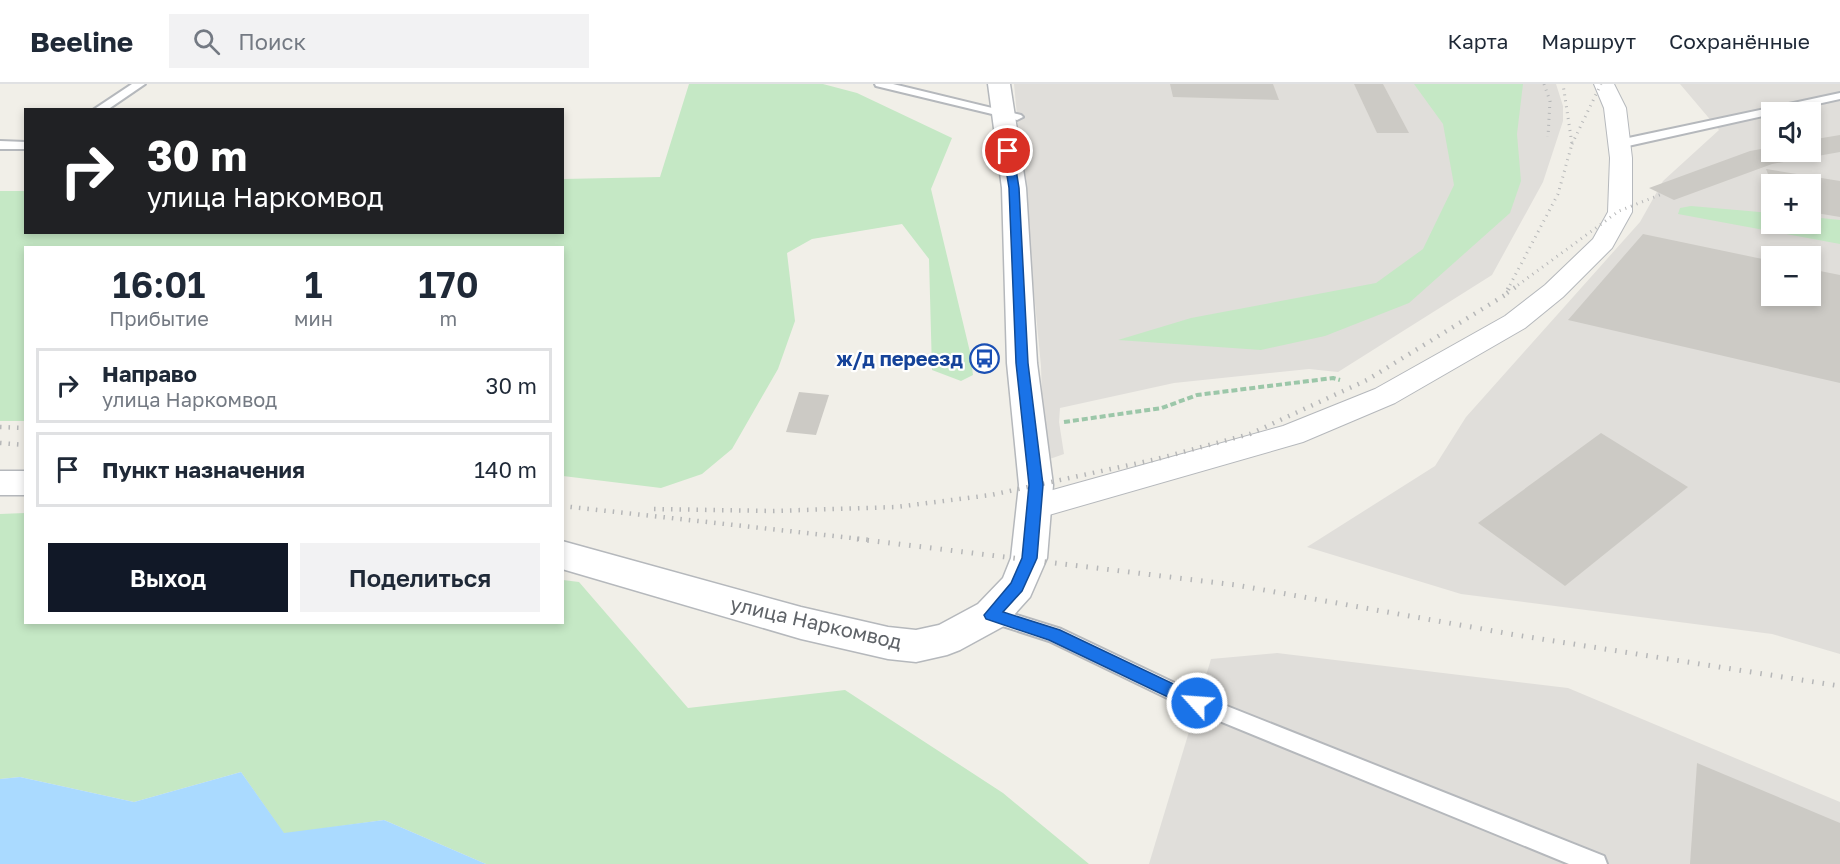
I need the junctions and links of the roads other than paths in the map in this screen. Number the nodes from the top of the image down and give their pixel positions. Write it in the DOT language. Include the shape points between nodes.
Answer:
graph roads {
  1 [pos="140,84"];
  2 [pos="880,84"];
  3 [pos="999,84"];
  4 [pos="1604,84"];
  5 [pos="1840,96"];
  6 [pos="101,108"];
  7 [pos="1010,116"];
  8 [pos="1619,144"];
  9 [pos="0,145"];
  10 [pos="24,146"];
  11 [pos="0,483"];
  12 [pos="24,483"];
  13 [pos="1035,507"];
  14 [pos="564,556"];
  15 [pos="991,615"];
  16 [pos="1596,864"];
  1 -- 6 [label="lane"];
  2 -- 7 [label="lane"];
  3 -- 7 [label="street, улица Наркомвод"];
  4 -- 8 [label="street" via="1615,108"];
  5 -- 8 [label="lane"];
  7 -- 13 [label="street, улица Наркомвод" via="1022,363"];
  8 -- 13 [label="street" via="1620,212 1603,243 1515,322 1385,396 1293,434"];
  9 -- 10 [label="lane"];
  11 -- 12 [label="street"];
  13 -- 15 [label="street, улица Наркомвод" via="1029,558 1017,587"];
  14 -- 15 [label="street, улица Наркомвод" via="801,623 888,643 916,645 947,639"];
  15 -- 16 [label="lane" via="1054,635 1197,703"];
}
